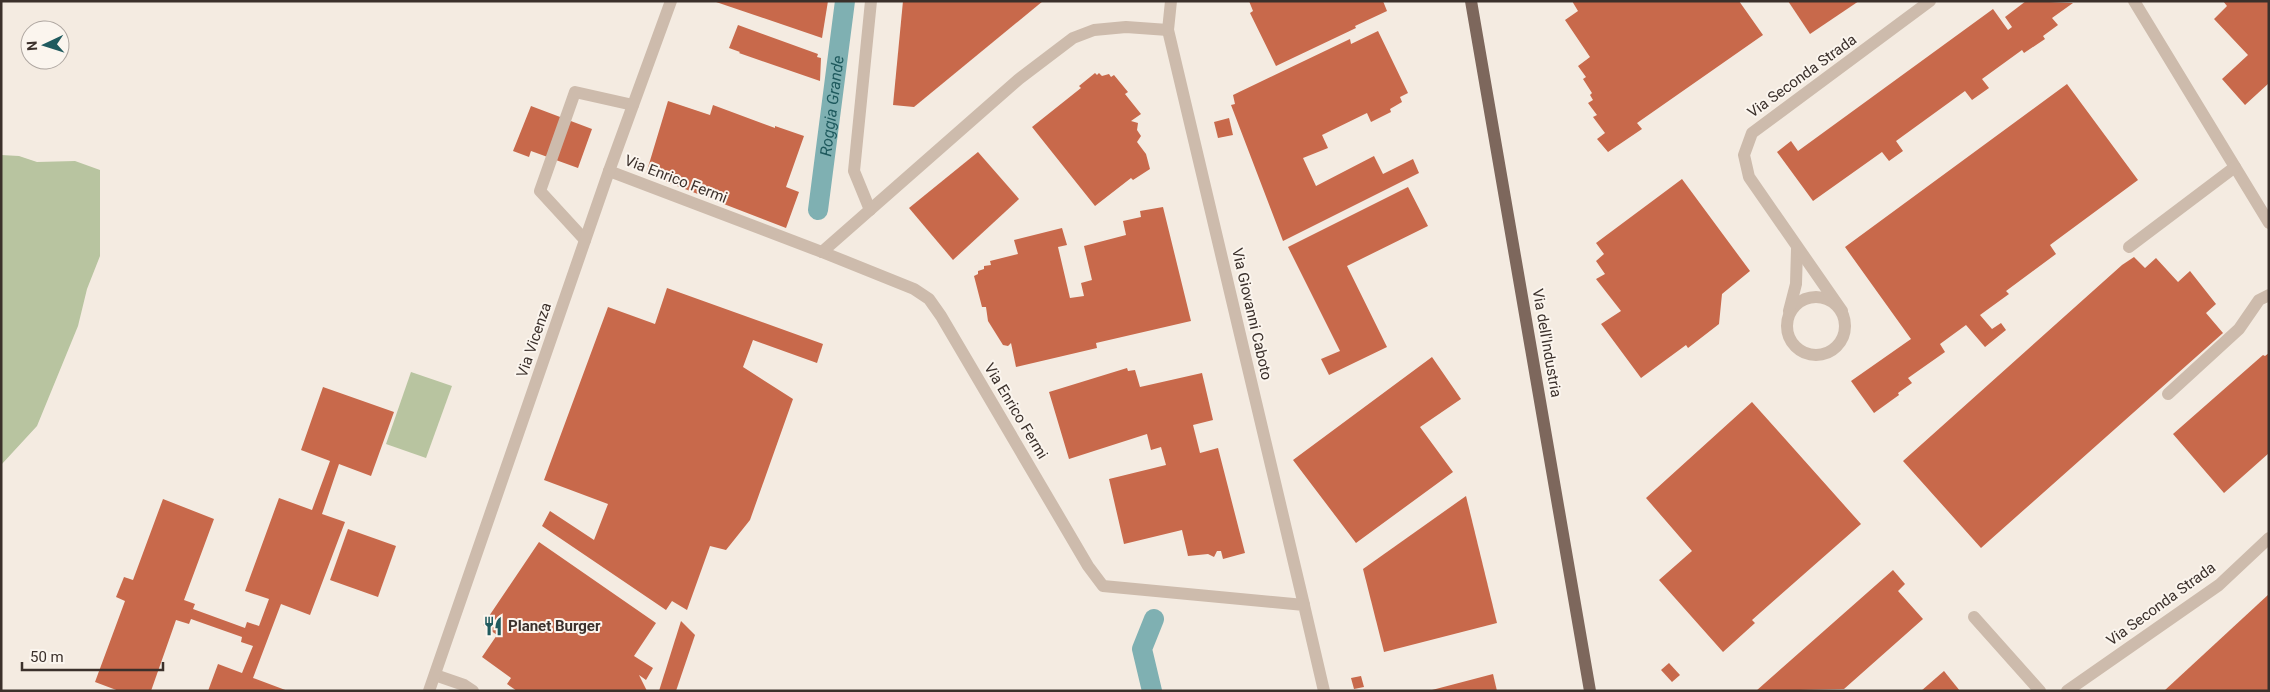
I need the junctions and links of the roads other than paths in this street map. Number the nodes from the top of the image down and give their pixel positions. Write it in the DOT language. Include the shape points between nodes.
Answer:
graph roads {
  1 [pos="671,1"];
  2 [pos="871,1"];
  3 [pos="1171,1"];
  4 [pos="1471,1"];
  5 [pos="1930,1"];
  6 [pos="2134,1"];
  7 [pos="1168,30"];
  8 [pos="633,105"];
  9 [pos="2235,167"];
  10 [pos="609,171"];
  11 [pos="870,210"];
  12 [pos="2269,223"];
  13 [pos="586,240"];
  14 [pos="2129,247"];
  15 [pos="1797,249"];
  16 [pos="822,252"];
  17 [pos="2269,295"];
  18 [pos="1842,311"];
  19 [pos="1788,317"];
  20 [pos="2168,394"];
  21 [pos="2269,538"];
  22 [pos="1304,605"];
  23 [pos="1974,617"];
  24 [pos="434,675"];
  25 [pos="429,691"];
  26 [pos="473,691"];
  27 [pos="1324,691"];
  28 [pos="1590,691"];
  29 [pos="2040,691"];
  30 [pos="2067,691"];
  1 -- 8 [label="street, Via Vicenza"];
  2 -- 11 [label="street" via="854,171"];
  3 -- 7 [label="street, Via Giovanni Caboto"];
  4 -- 28 [label="main road, Via dell'Industria"];
  5 -- 15 [label="street, Via Seconda Strada" via="1752,133 1744,155 1749,177"];
  6 -- 9 [label="street"];
  7 -- 11 [label="street" via="1126,27 1094,30 1073,38 1019,80"];
  7 -- 22 [label="street, Via Giovanni Caboto"];
  8 -- 10 [label="street, Via Vicenza"];
  8 -- 13 [label="street" via="575,92 540,191"];
  9 -- 12 [label="street"];
  9 -- 14 [label="street"];
  10 -- 13 [label="street, Via Vicenza"];
  10 -- 16 [label="street, Via Enrico Fermi"];
  11 -- 16 [label="street"];
  13 -- 24 [label="street, Via Vicenza"];
  15 -- 18 [label="street, Via Seconda Strada"];
  15 -- 19 [label="street" via="1796,284"];
  16 -- 22 [label="street, Via Enrico Fermi" via="914,289 929,299 1103,586"];
  17 -- 20 [label="street" via="2259,300 2239,329"];
  18 -- 19 [label="street" via="1828,299 1809,297 1800,301"];
  18 -- 19 [label="street" via="1845,330 1842,338 1837,346 1821,355 1807,353 1794,346 1789,337"];
  21 -- 30 [label="street, Via Seconda Strada" via="2219,584"];
  22 -- 27 [label="street"];
  23 -- 29 [label="street"];
  24 -- 25 [label="street, Via Vicenza"];
  24 -- 26 [label="street"];
}
